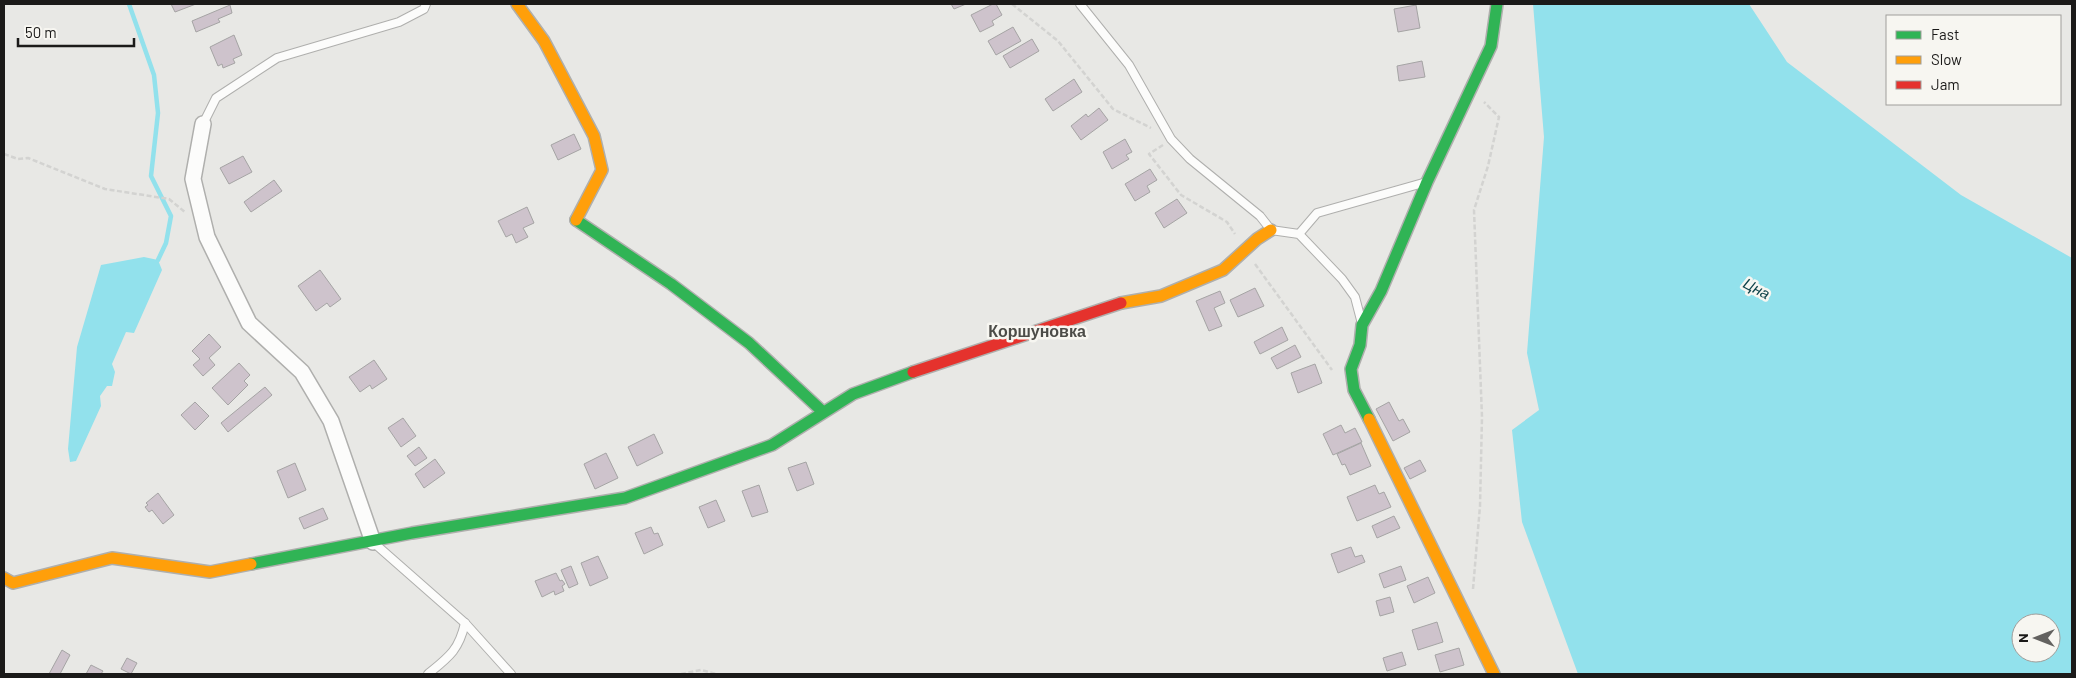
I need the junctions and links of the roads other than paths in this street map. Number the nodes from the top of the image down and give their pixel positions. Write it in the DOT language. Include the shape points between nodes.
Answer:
graph roads {
  1 [pos="426,4"];
  2 [pos="517,4"];
  3 [pos="1080,4"];
  4 [pos="1497,4"];
  5 [pos="203,124"];
  6 [pos="1427,182"];
  7 [pos="1270,230"];
  8 [pos="1299,234"];
  9 [pos="1362,325"];
  10 [pos="824,412"];
  11 [pos="373,542"];
  12 [pos="4,578"];
  13 [pos="465,623"];
  14 [pos="428,674"];
  15 [pos="510,674"];
  16 [pos="1494,674"];
  1 -- 5 [label="lane" via="399,22 277,58 216,98"];
  2 -- 10 [label="street" via="544,41 594,136 602,170 575,219 671,284 749,344"];
  3 -- 7 [label="lane" via="1129,64 1171,139 1190,159 1260,216"];
  4 -- 6 [label="street" via="1491,46"];
  5 -- 11 [label="street" via="193,179 207,237 249,323 302,372 331,422"];
  6 -- 8 [label="lane" via="1317,213"];
  6 -- 9 [label="street" via="1381,291"];
  7 -- 8 [label="lane"];
  7 -- 10 [label="street" via="1223,270 1161,296 1129,300 944,361 853,394"];
  8 -- 9 [label="lane" via="1355,297"];
  9 -- 16 [label="street" via="1360,345 1351,369 1354,390"];
  10 -- 11 [label="street" via="772,445 625,498"];
  11 -- 12 [label="street" via="210,572 112,558 13,583"];
  11 -- 13 [label="lane"];
  13 -- 14 [label="lane" via="462,639 453,654"];
  13 -- 15 [label="lane"];
}
